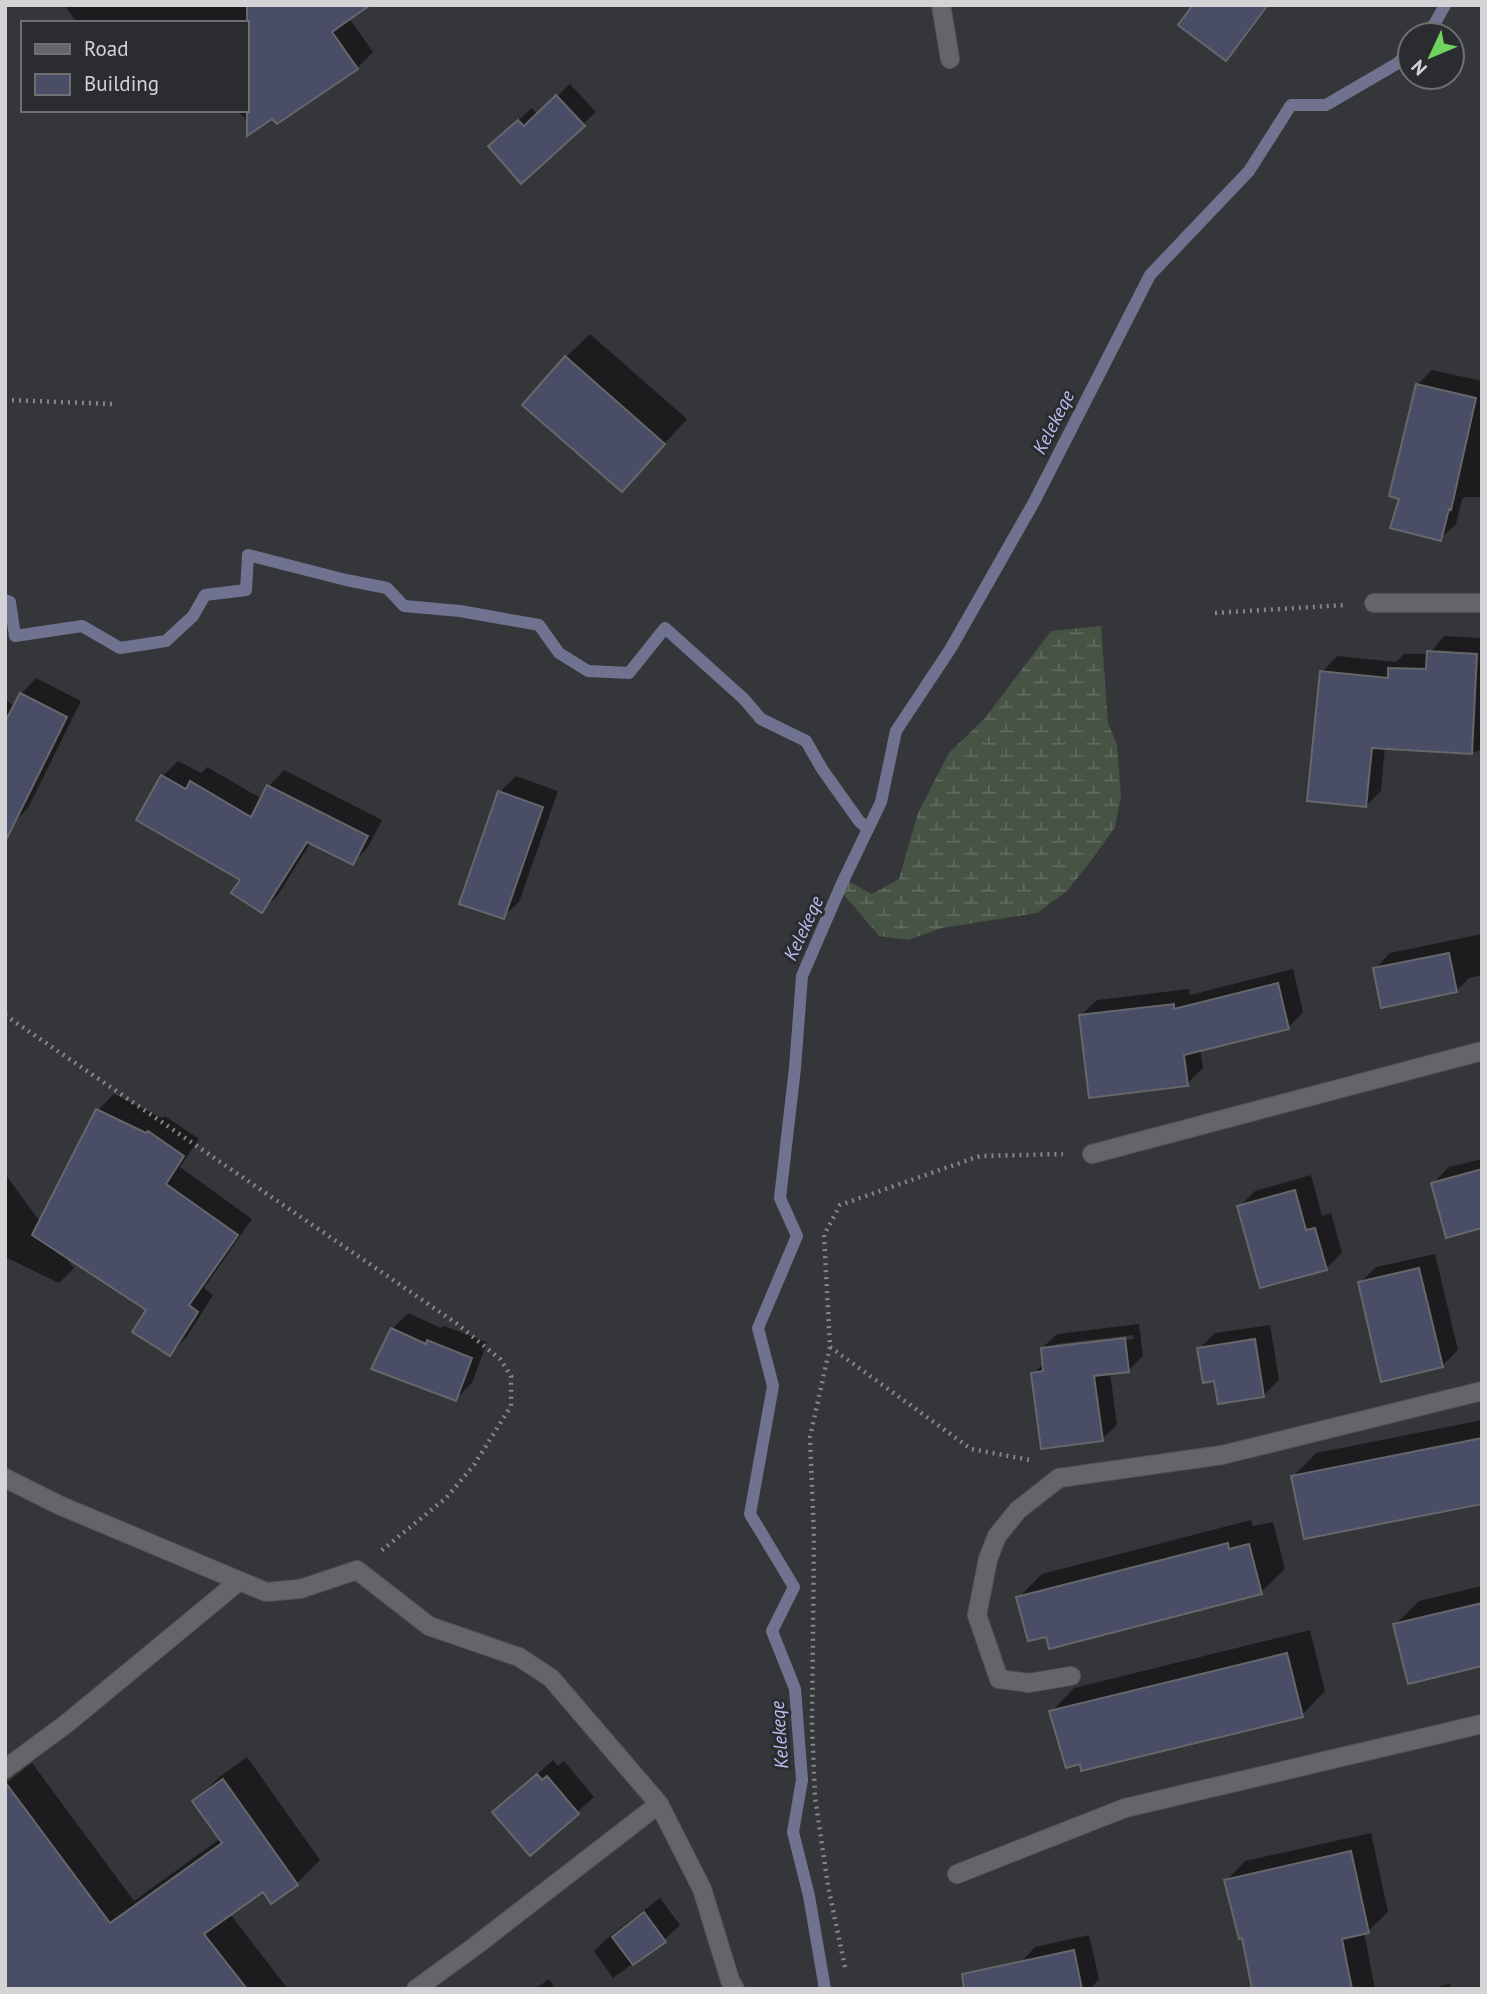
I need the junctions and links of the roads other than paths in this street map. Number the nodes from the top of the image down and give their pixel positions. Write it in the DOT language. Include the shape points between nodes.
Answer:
graph roads {
  1 [pos="940,5"];
  2 [pos="950,59"];
  3 [pos="1374,603"];
  4 [pos="1482,603"];
  5 [pos="1482,1051"];
  6 [pos="1092,1154"];
  7 [pos="1482,1391"];
  8 [pos="5,1478"];
  9 [pos="238,1582"];
  10 [pos="1071,1676"];
  11 [pos="1482,1724"];
  12 [pos="5,1769"];
  13 [pos="659,1804"];
  14 [pos="957,1874"];
  15 [pos="416,1989"];
  16 [pos="735,1989"];
  1 -- 2 [label="street"];
  3 -- 4 [label="street"];
  5 -- 6 [label="street"];
  7 -- 10 [label="street" via="1222,1455 1059,1478 1018,1510 997,1536 977,1615 999,1679 1028,1683"];
  8 -- 9 [label="street"];
  9 -- 12 [label="street"];
  9 -- 13 [label="street" via="266,1592 300,1589 356,1570 429,1626 519,1657 551,1678"];
  11 -- 14 [label="street" via="1125,1808"];
  13 -- 15 [label="street"];
  13 -- 16 [label="street" via="702,1889"];
}
